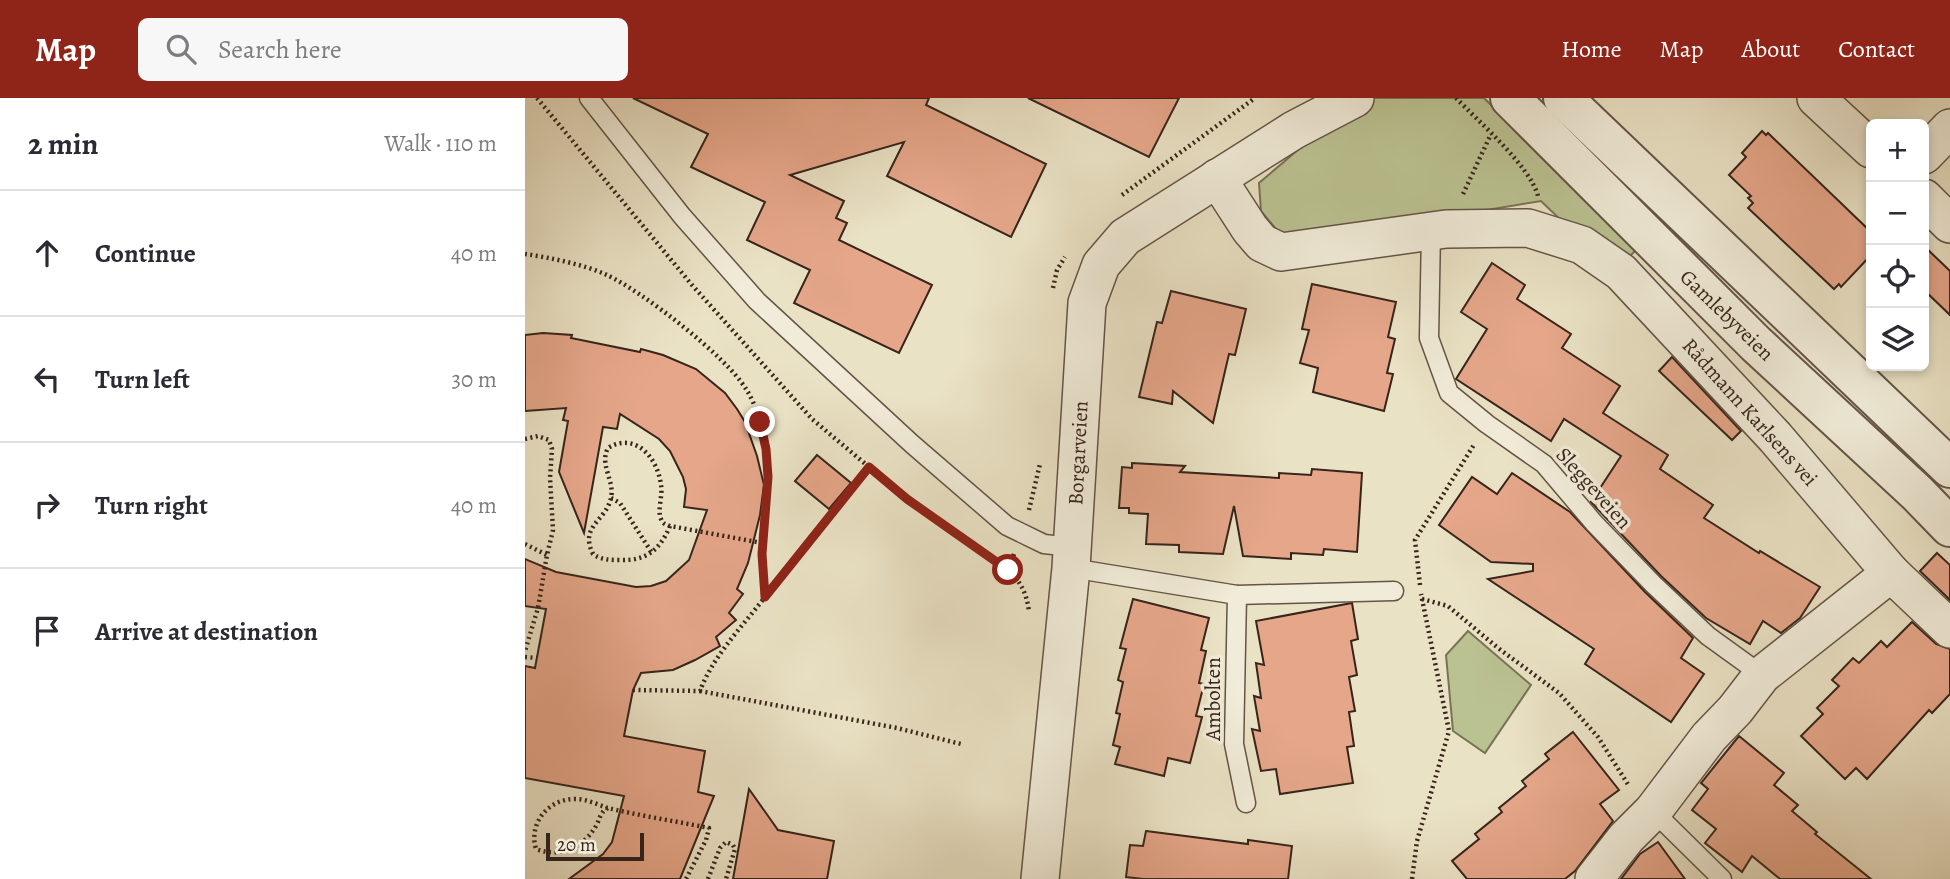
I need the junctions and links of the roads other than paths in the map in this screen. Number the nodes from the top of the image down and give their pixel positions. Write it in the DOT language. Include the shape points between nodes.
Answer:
graph roads {
  1 [pos="589,98"];
  2 [pos="1321,98"];
  3 [pos="1355,98"];
  4 [pos="1510,98"];
  5 [pos="1563,98"];
  6 [pos="1816,98"];
  7 [pos="1950,128"];
  8 [pos="1294,130"];
  9 [pos="1866,144"];
  10 [pos="1929,150"];
  11 [pos="1217,178"];
  12 [pos="1929,203"];
  13 [pos="1950,223"];
  14 [pos="1439,230"];
  15 [pos="1950,468"];
  16 [pos="1950,527"];
  17 [pos="1072,557"];
  18 [pos="1891,573"];
  19 [pos="1394,592"];
  20 [pos="1237,595"];
  21 [pos="1950,629"];
  22 [pos="1762,675"];
  23 [pos="1246,803"];
  24 [pos="1653,811"];
  25 [pos="1040,879"];
  26 [pos="1594,879"];
  27 [pos="1722,879"];
  1 -- 17 [label="lane" via="757,301 1007,526"];
  2 -- 8 [label="street, Borgarveien"];
  3 -- 8 [label="street, Borgarveien"];
  4 -- 16 [label="street, Gamlebyveien" via="1756,344"];
  5 -- 15 [label="street, Gamlebyveien"];
  6 -- 9 [label="street"];
  7 -- 10 [label="street"];
  8 -- 11 [label="street, Borgarveien"];
  11 -- 14 [label="street, Rådmann Karlsens vei" via="1250,229 1262,243 1281,253"];
  11 -- 17 [label="street, Borgarveien" via="1125,237 1101,265 1087,303"];
  12 -- 13 [label="street"];
  14 -- 18 [label="street, Rådmann Karlsens vei" via="1528,228 1582,244 1621,272 1775,437"];
  14 -- 22 [label="lane, Sleggeveien" via="1429,338 1449,393 1544,464 1653,584 1708,636"];
  17 -- 20 [label="lane"];
  17 -- 25 [label="street, Borgarveien"];
  18 -- 21 [label="street, Rådmann Karlsens vei"];
  18 -- 22 [label="street"];
  19 -- 20 [label="lane"];
  20 -- 23 [label="lane, Ambolten" via="1234,744"];
  22 -- 24 [label="street"];
  24 -- 26 [label="street"];
  24 -- 27 [label="lane"];
}
